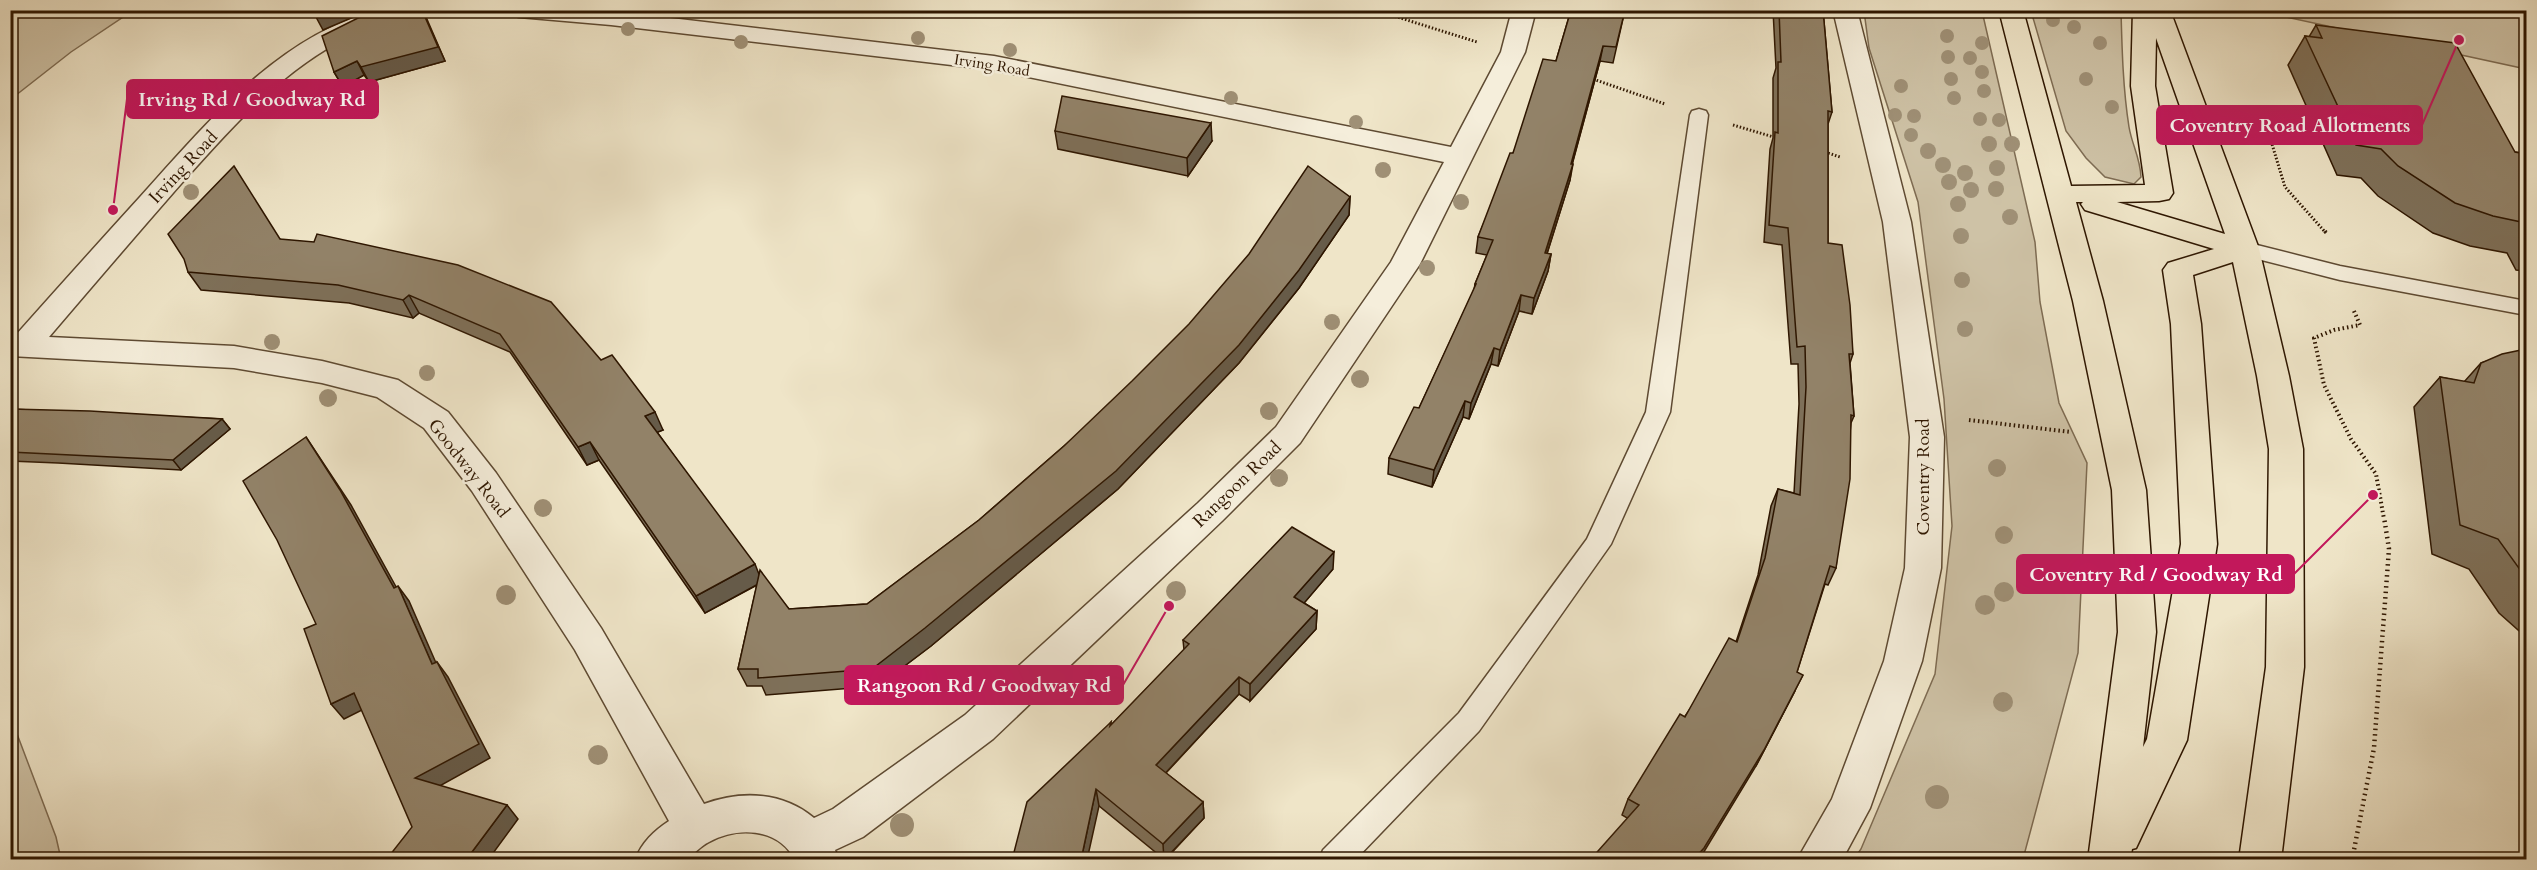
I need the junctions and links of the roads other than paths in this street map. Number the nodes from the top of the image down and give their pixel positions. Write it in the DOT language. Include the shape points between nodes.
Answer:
graph roads {
  1 [pos="405,10"];
  2 [pos="519,10"];
  3 [pos="1524,10"];
  4 [pos="1845,10"];
  5 [pos="2011,10"];
  6 [pos="2145,10"];
  7 [pos="2158,10"];
  8 [pos="615,14"];
  9 [pos="1699,115"];
  10 [pos="1460,157"];
  11 [pos="2061,194"];
  12 [pos="2245,249"];
  13 [pos="2526,308"];
  14 [pos="17,346"];
  15 [pos="695,827"];
  16 [pos="814,850"];
  17 [pos="2109,859"];
  18 [pos="656,860"];
  19 [pos="1334,860"];
  20 [pos="1818,860"];
  21 [pos="2260,860"];
  1 -- 14 [label="street, Irving Road" via="360,21 281,68 195,152"];
  2 -- 8 [label="street, Irving Road"];
  3 -- 10 [label="street, Rangoon Road" via="1513,52"];
  4 -- 20 [label="street, Coventry Road" via="1897,222 1927,437 1923,568 1903,661 1849,807"];
  5 -- 11 [label="highway"];
  6 -- 11 [label="highway" via="2143,86 2159,193"];
  7 -- 12 [label="highway"];
  8 -- 10 [label="street, Irving Road" via="994,63"];
  9 -- 19 [label="lane" via="1658,412 1598,544 1469,722"];
  10 -- 16 [label="street, Rangoon Road" via="1405,264 1288,435 978,727"];
  11 -- 12 [label="highway"];
  11 -- 17 [label="highway" via="2128,490 2137,632"];
  12 -- 13 [label="lane" via="2340,273"];
  12 -- 17 [label="highway" via="2178,270 2186,324 2199,544 2167,740"];
  12 -- 21 [label="highway" via="2286,449 2285,668"];
  14 -- 15 [label="street, Goodway Road" via="234,357 322,372 387,388 436,420 484,482 588,639"];
  15 -- 16 [label="street" via="717,817 762,812 798,827"];
  15 -- 18 [label="street"];
}
